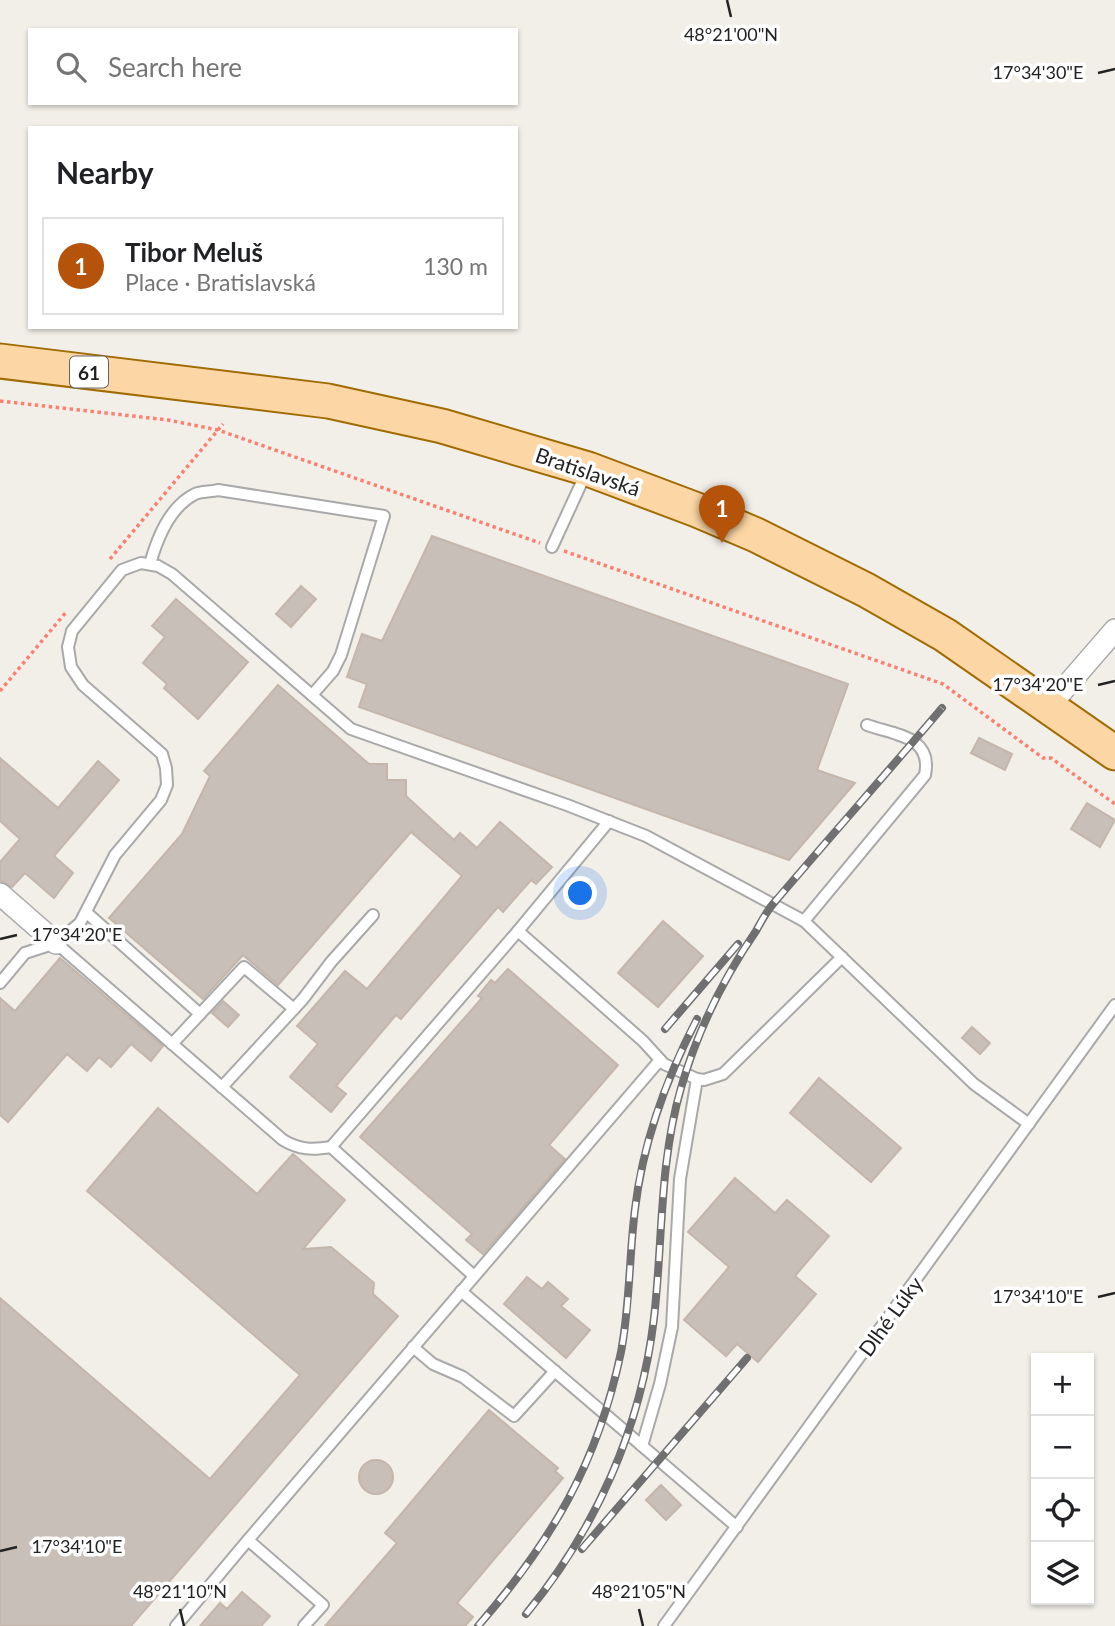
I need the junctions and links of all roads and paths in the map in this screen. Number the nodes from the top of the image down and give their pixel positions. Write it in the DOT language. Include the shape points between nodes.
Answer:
graph roads {
  1 [pos="0,361"];
  2 [pos="588,469"];
  3 [pos="552,547"];
  4 [pos="149,565"];
  5 [pos="1115,630"];
  6 [pos="313,695"];
  7 [pos="1050,705"];
  8 [pos="867,725"];
  9 [pos="1115,753"];
  10 [pos="1051,758"];
  11 [pos="1115,804"];
  12 [pos="609,821"];
  13 [pos="0,894"];
  14 [pos="87,913"];
  15 [pos="373,915"];
  16 [pos="804,921"];
  17 [pos="519,931"];
  18 [pos="56,943"];
  19 [pos="842,957"];
  20 [pos="0,984"];
  21 [pos="1115,1005"];
  22 [pos="294,1009"];
  23 [pos="200,1014"];
  24 [pos="172,1044"];
  25 [pos="660,1059"];
  26 [pos="697,1079"];
  27 [pos="222,1087"];
  28 [pos="1029,1124"];
  29 [pos="331,1147"];
  30 [pos="474,1276"];
  31 [pos="461,1291"];
  32 [pos="413,1347"];
  33 [pos="555,1371"];
  34 [pos="642,1446"];
  35 [pos="737,1527"];
  36 [pos="248,1541"];
  37 [pos="176,1626"];
  38 [pos="304,1626"];
  39 [pos="664,1626"];
  1 -- 2 [label="main road, Bratislavská / 61" via="328,401 476,435"];
  2 -- 3 [label="lane"];
  2 -- 7 [label="main road, Bratislavská / 61" via="756,535 818,566 945,635"];
  4 -- 6 [label="lane" via="172,574"];
  4 -- 6 [label="lane" via="157,538 175,510 196,494 218,491 384,516 341,655"];
  4 -- 14 [label="lane" via="122,570 72,631 68,647 71,667 83,685 162,754 166,768 167,785 161,800 115,855"];
  5 -- 7 [label="street"];
  6 -- 12 [label="lane" via="351,729"];
  7 -- 9 [label="main road, Bratislavská / 61"];
  8 -- 16 [label="lane" via="922,747 928,762 925,775"];
  10 -- 11 [label="path"];
  12 -- 16 [label="lane" via="646,836"];
  12 -- 17 [label="lane"];
  13 -- 18 [label="street"];
  14 -- 18 [label="lane"];
  14 -- 23 [label="lane"];
  15 -- 22 [label="lane"];
  16 -- 19 [label="lane"];
  17 -- 25 [label="lane"];
  17 -- 29 [label="lane"];
  18 -- 20 [label="lane" via="25,953"];
  18 -- 24 [label="lane"];
  19 -- 26 [label="lane" via="723,1074"];
  19 -- 28 [label="lane" via="974,1084"];
  21 -- 28 [label="lane, Dlhé Lúky"];
  22 -- 23 [label="lane" via="244,967"];
  22 -- 27 [label="lane"];
  23 -- 24 [label="lane"];
  24 -- 27 [label="lane"];
  25 -- 26 [label="lane"];
  25 -- 30 [label="lane"];
  26 -- 34 [label="lane" via="680,1179 672,1327"];
  27 -- 29 [label="lane" via="295,1147"];
  28 -- 35 [label="lane, Dlhé Lúky"];
  29 -- 30 [label="lane"];
  30 -- 31 [label="lane"];
  31 -- 32 [label="lane"];
  31 -- 33 [label="lane"];
  32 -- 33 [label="lane" via="514,1416"];
  32 -- 36 [label="lane"];
  33 -- 34 [label="lane"];
  34 -- 35 [label="lane"];
  35 -- 39 [label="lane, Dlhé Lúky"];
  36 -- 37 [label="lane"];
  36 -- 38 [label="lane" via="323,1605"];
}
